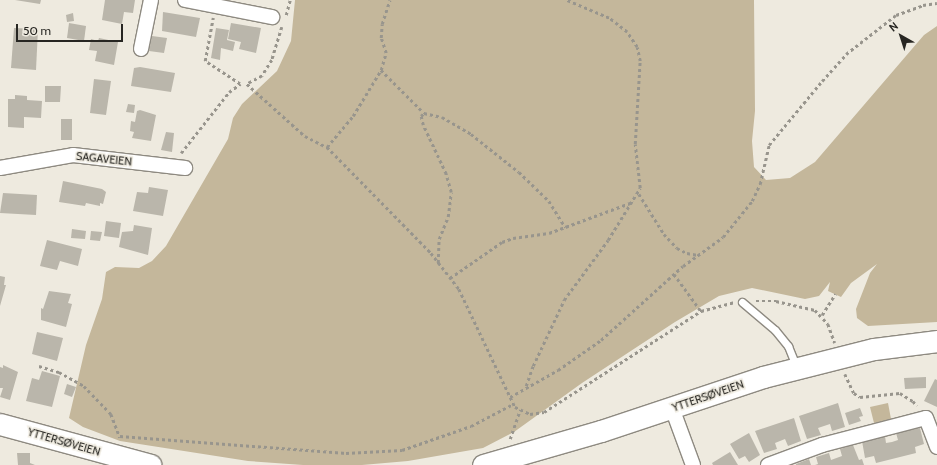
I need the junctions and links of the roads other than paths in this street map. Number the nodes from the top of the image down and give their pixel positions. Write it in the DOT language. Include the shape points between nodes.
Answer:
graph roads {
  1 [pos="152,0"];
  2 [pos="185,0"];
  3 [pos="272,17"];
  4 [pos="141,49"];
  5 [pos="0,168"];
  6 [pos="185,168"];
  7 [pos="742,302"];
  8 [pos="937,341"];
  9 [pos="797,368"];
  10 [pos="672,408"];
  11 [pos="0,424"];
  12 [pos="937,447"];
  13 [pos="106,458"];
  14 [pos="151,465"];
  15 [pos="483,465"];
  16 [pos="692,465"];
  17 [pos="768,465"];
  1 -- 4 [label="street"];
  2 -- 3 [label="street"];
  5 -- 6 [label="street, SAGAVEIEN" via="73,155"];
  7 -- 9 [label="lane" via="775,330 788,346"];
  8 -- 9 [label="main road, YTTERSØVEIEN" via="874,349"];
  9 -- 10 [label="main road, YTTERSØVEIEN"];
  10 -- 15 [label="main road, YTTERSØVEIEN"];
  10 -- 16 [label="street"];
  11 -- 13 [label="main road, YTTERSØVEIEN"];
  12 -- 17 [label="street" via="926,418 822,445"];
  13 -- 14 [label="main road, YTTERSØVEIEN"];
}
